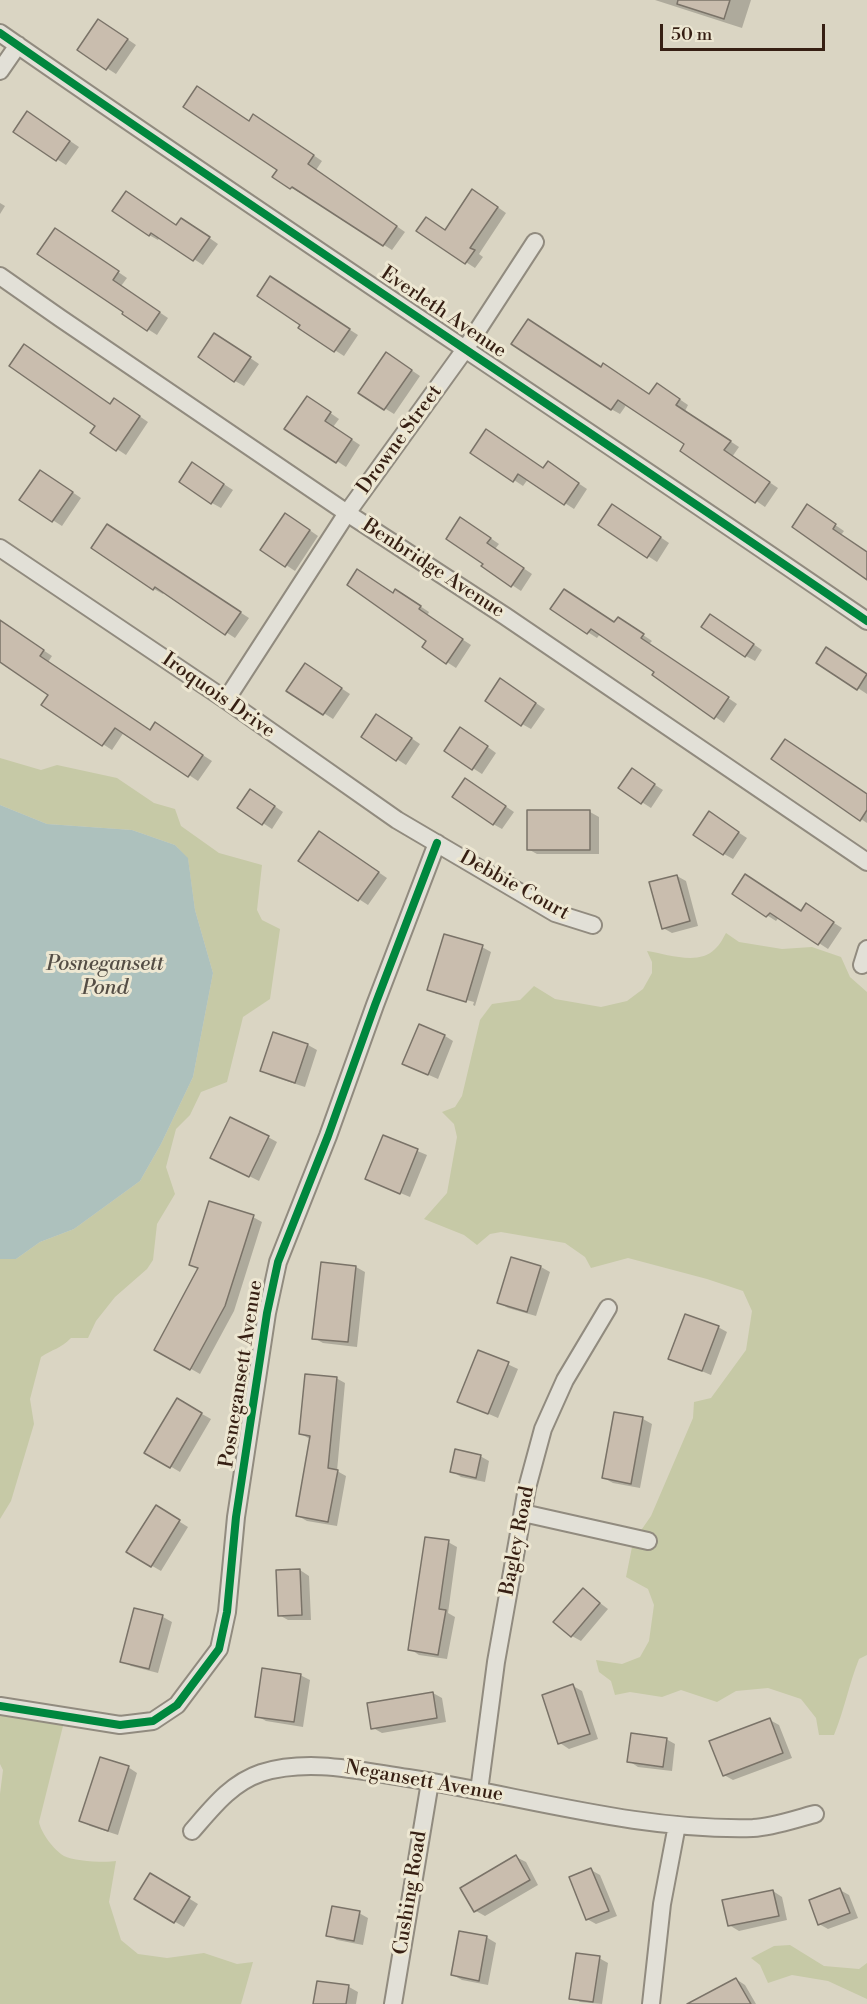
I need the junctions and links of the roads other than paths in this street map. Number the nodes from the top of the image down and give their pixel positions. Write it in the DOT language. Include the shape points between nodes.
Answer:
graph roads {
  1 [pos="0,33"];
  2 [pos="18,45"];
  3 [pos="0,71"];
  4 [pos="535,242"];
  5 [pos="0,276"];
  6 [pos="466,348"];
  7 [pos="347,513"];
  8 [pos="0,548"];
  9 [pos="867,621"];
  10 [pos="226,700"];
  11 [pos="437,843"];
  12 [pos="867,862"];
  13 [pos="593,925"];
  14 [pos="608,1308"];
  15 [pos="524,1513"];
  16 [pos="648,1541"];
  17 [pos="0,1706"];
  18 [pos="430,1782"];
  19 [pos="479,1791"];
  20 [pos="815,1814"];
  21 [pos="677,1825"];
  22 [pos="192,1831"];
  23 [pos="393,2004"];
  24 [pos="651,2004"];
  1 -- 2 [label="street, Everleth Avenue"];
  2 -- 3 [label="street"];
  2 -- 6 [label="street, Everleth Avenue"];
  4 -- 6 [label="street, Drowne Street"];
  5 -- 7 [label="street, Benbridge Avenue"];
  6 -- 7 [label="street, Drowne Street"];
  6 -- 9 [label="street, Everleth Avenue"];
  7 -- 10 [label="street, Drowne Street"];
  7 -- 12 [label="street, Benbridge Avenue"];
  8 -- 10 [label="street, Iroquois Drive"];
  10 -- 11 [label="street, Iroquois Drive" via="397,820"];
  11 -- 13 [label="street, Debbie Court" via="555,913"];
  11 -- 17 [label="street, Posnegansett Avenue" via="278,1262 260,1358 219,1649 177,1705 153,1721 120,1725"];
  14 -- 15 [label="street, Bagley Road" via="565,1380 543,1429 526,1488"];
  15 -- 16 [label="street"];
  15 -- 19 [label="street, Bagley Road" via="496,1662"];
  18 -- 19 [label="street, Negansett Avenue"];
  18 -- 22 [label="street, Negansett Avenue" via="326,1766 290,1766 259,1774 227,1791"];
  18 -- 23 [label="street, Cushing Road"];
  19 -- 21 [label="street, Negansett Avenue" via="623,1819"];
  20 -- 21 [label="street, Negansett Avenue" via="755,1828"];
  21 -- 24 [label="street" via="662,1904"];
}
